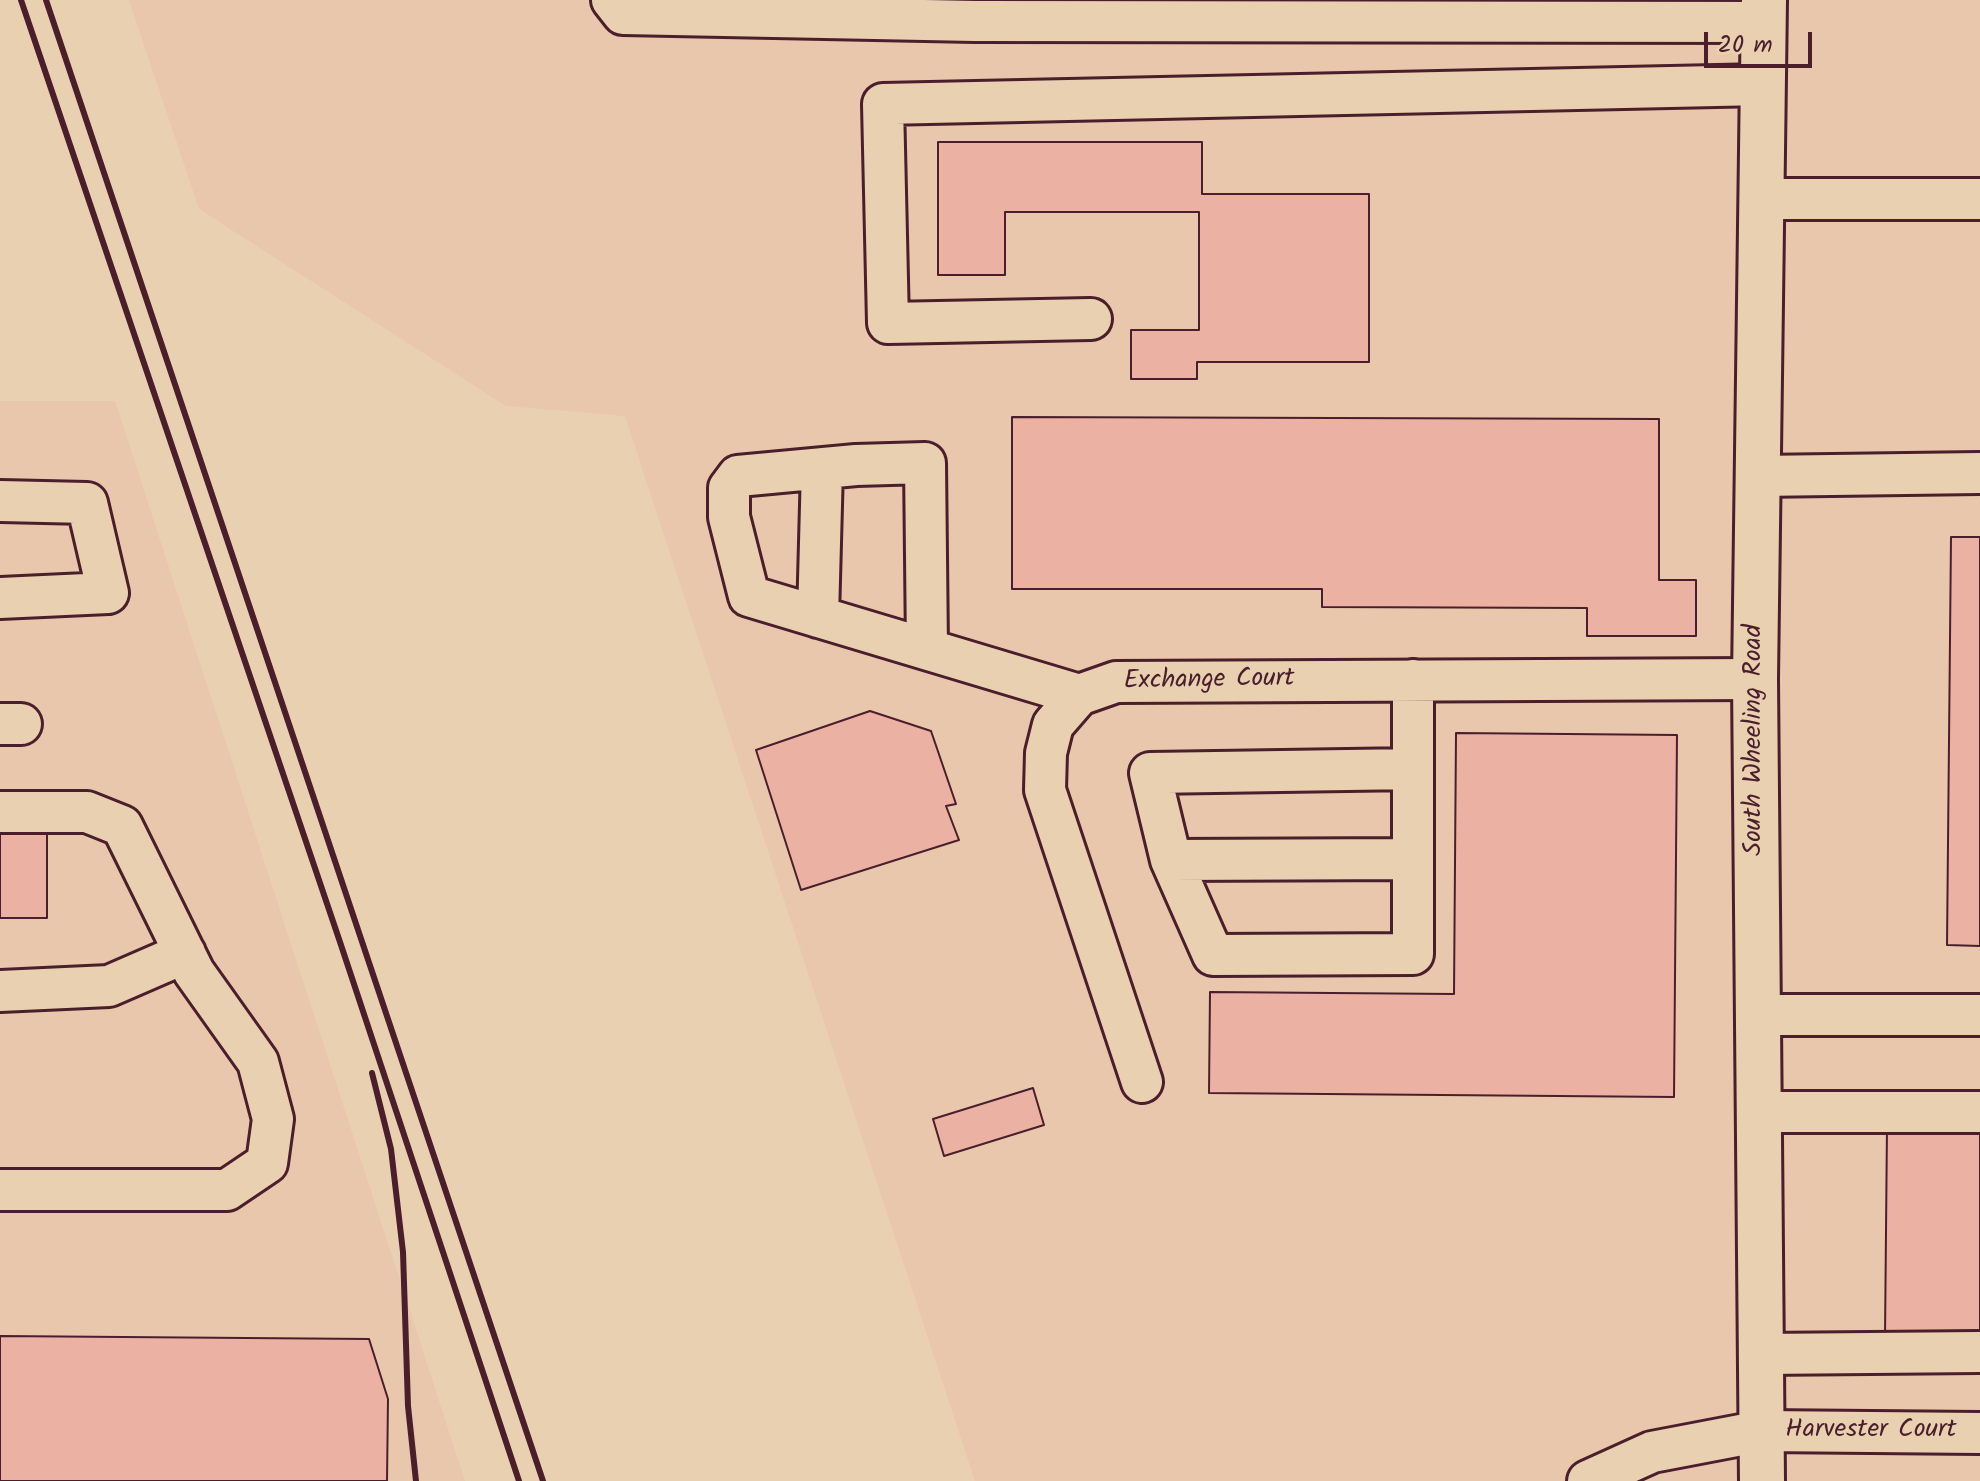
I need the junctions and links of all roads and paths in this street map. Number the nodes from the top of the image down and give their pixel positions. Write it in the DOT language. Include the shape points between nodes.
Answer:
graph roads {
  1 [pos="618,7"];
  2 [pos="1764,11"];
  3 [pos="1763,85"];
  4 [pos="1761,199"];
  5 [pos="1980,199"];
  6 [pos="1091,319"];
  7 [pos="822,468"];
  8 [pos="1980,473"];
  9 [pos="1758,476"];
  10 [pos="0,501"];
  11 [pos="0,598"];
  12 [pos="818,617"];
  13 [pos="927,649"];
  14 [pos="1755,679"];
  15 [pos="1413,680"];
  16 [pos="1079,695"];
  17 [pos="1413,769"];
  18 [pos="0,812"];
  19 [pos="1413,859"];
  20 [pos="1171,860"];
  21 [pos="185,953"];
  22 [pos="0,991"];
  23 [pos="1758,1015"];
  24 [pos="1980,1015"];
  25 [pos="1142,1082"];
  26 [pos="1759,1112"];
  27 [pos="1980,1112"];
  28 [pos="0,1190"];
  29 [pos="1980,1352"];
  30 [pos="1761,1354"];
  31 [pos="1762,1431"];
  32 [pos="1980,1433"];
  33 [pos="1626,1472"];
  34 [pos="1588,1481"];
  35 [pos="1762,1481"];
  1 -- 2 [label="street" via="975,21"];
  2 -- 3 [label="main road, South Wheeling Road"];
  3 -- 4 [label="main road, South Wheeling Road"];
  3 -- 6 [label="street" via="883,104 888,323"];
  4 -- 5 [label="street"];
  4 -- 9 [label="main road, South Wheeling Road"];
  7 -- 12 [label="street"];
  7 -- 12 [label="street" via="738,476 729,488 729,517 749,596"];
  7 -- 13 [label="street" via="925,463"];
  8 -- 9 [label="street"];
  9 -- 14 [label="main road, South Wheeling Road"];
  10 -- 11 [label="street" via="87,503 108,593"];
  12 -- 13 [label="street"];
  13 -- 16 [label="street"];
  14 -- 15 [label="street, Exchange Court"];
  14 -- 23 [label="main road, South Wheeling Road"];
  15 -- 16 [label="street, Exchange Court" via="1116,682"];
  15 -- 17 [label="street"];
  16 -- 25 [label="street" via="1053,725 1045,790"];
  17 -- 19 [label="street"];
  17 -- 20 [label="street" via="1150,773"];
  18 -- 21 [label="street" via="87,812 122,826"];
  19 -- 20 [label="street"];
  19 -- 20 [label="street" via="1413,954 1228,955 1213,955"];
  21 -- 22 [label="street" via="109,986"];
  21 -- 28 [label="street" via="258,1062 273,1119 267,1163 227,1190"];
  23 -- 24 [label="street"];
  23 -- 26 [label="main road, South Wheeling Road"];
  26 -- 27 [label="street"];
  26 -- 30 [label="main road, South Wheeling Road"];
  29 -- 30 [label="street"];
  30 -- 31 [label="main road, South Wheeling Road"];
  31 -- 32 [label="street, Harvester Court"];
  31 -- 33 [label="street, Harvester Court" via="1652,1452"];
  31 -- 35 [label="main road, South Wheeling Road"];
  33 -- 34 [label="street, Harvester Court"];
}
